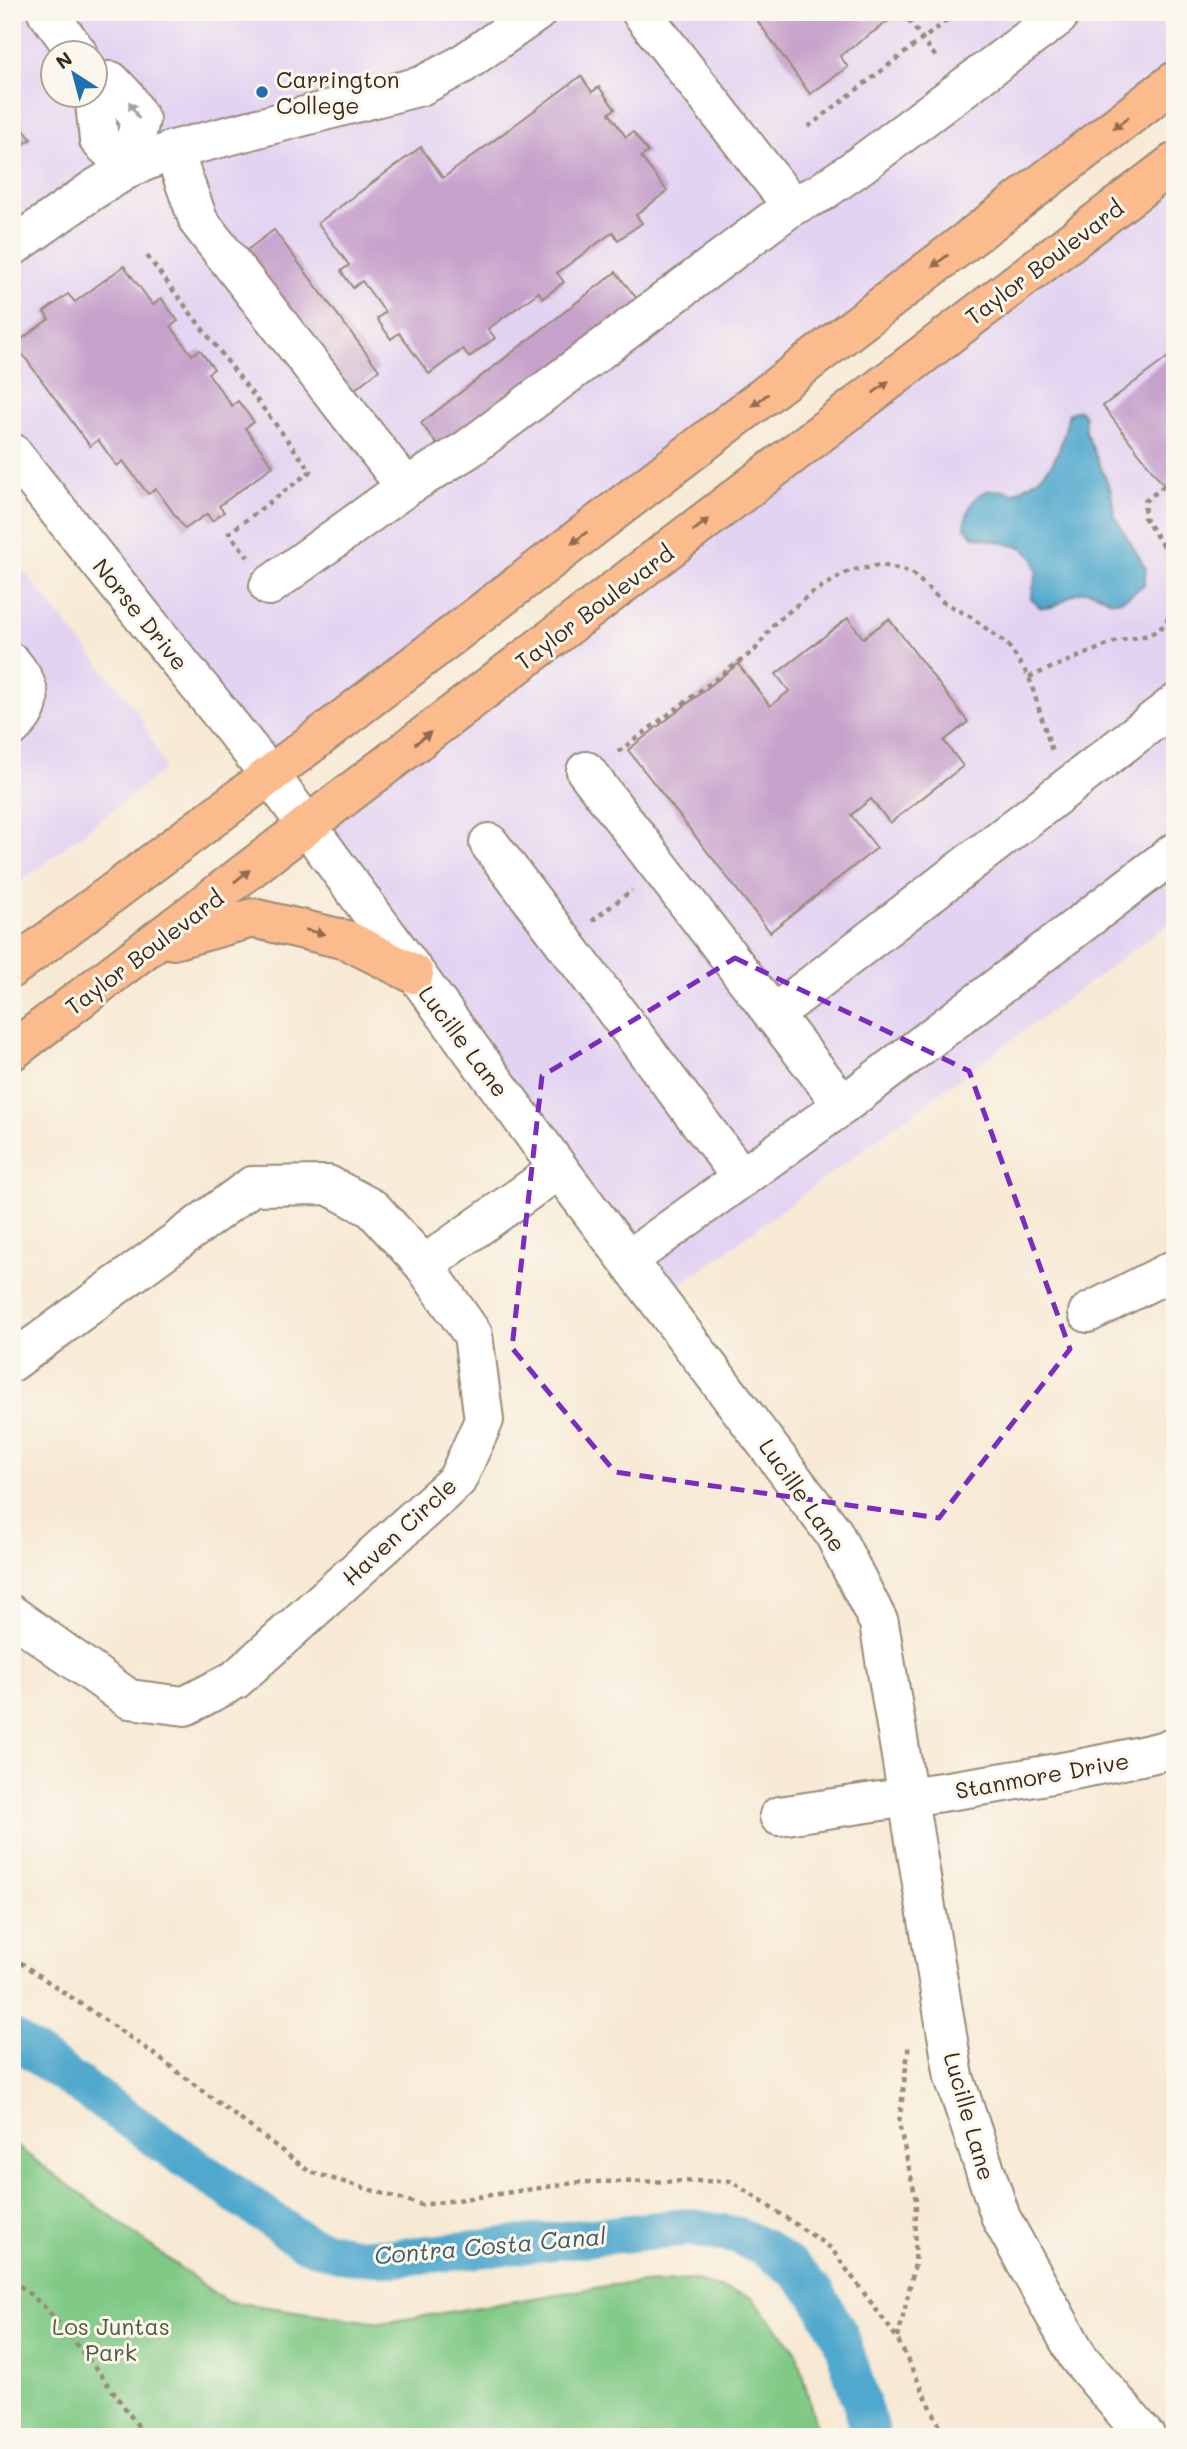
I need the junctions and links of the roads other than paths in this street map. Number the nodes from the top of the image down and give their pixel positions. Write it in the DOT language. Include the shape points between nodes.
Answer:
graph roads {
  1 [pos="47,12"];
  2 [pos="537,12"];
  3 [pos="641,12"];
  4 [pos="1058,17"];
  5 [pos="64,38"];
  6 [pos="108,81"];
  7 [pos="1175,81"];
  8 [pos="173,150"];
  9 [pos="1175,162"];
  10 [pos="129,169"];
  11 [pos="792,206"];
  12 [pos="12,247"];
  13 [pos="12,453"];
  14 [pos="406,487"];
  15 [pos="269,586"];
  16 [pos="12,663"];
  17 [pos="1175,704"];
  18 [pos="12,727"];
  19 [pos="586,771"];
  20 [pos="270,775"];
  21 [pos="308,826"];
  22 [pos="489,843"];
  23 [pos="1175,852"];
  24 [pos="154,945"];
  25 [pos="12,968"];
  26 [pos="414,974"];
  27 [pos="773,1015"];
  28 [pos="12,1051"];
  29 [pos="843,1105"];
  30 [pos="559,1169"];
  31 [pos="742,1178"];
  32 [pos="628,1260"];
  33 [pos="424,1265"];
  34 [pos="1175,1269"];
  35 [pos="1088,1313"];
  36 [pos="12,1362"];
  37 [pos="12,1615"];
  38 [pos="1175,1748"];
  39 [pos="908,1796"];
  40 [pos="779,1816"];
  41 [pos="1146,2437"];
  1 -- 5 [label="street"];
  2 -- 8 [label="street" via="471,59 421,86"];
  3 -- 11 [label="street"];
  4 -- 11 [label="street" via="838,181"];
  6 -- 10 [label="street" via="127,97 140,120"];
  7 -- 20 [label="main road, one-way"];
  8 -- 10 [label="street"];
  8 -- 14 [label="street" via="199,222"];
  21 -- 9 [label="main road, Taylor Boulevard, one-way"];
  10 -- 12 [label="street"];
  11 -- 14 [label="street" via="468,449"];
  13 -- 20 [label="street, Norse Drive"];
  14 -- 15 [label="street"];
  16 -- 18 [label="street" via="25,680 30,697 21,720"];
  17 -- 27 [label="street"];
  19 -- 27 [label="street"];
  20 -- 21 [label="street, Lucille Lane"];
  20 -- 25 [label="main road"];
  24 -- 21 [label="main road, Taylor Boulevard, one-way"];
  21 -- 26 [label="street, Lucille Lane"];
  22 -- 31 [label="street"];
  23 -- 29 [label="street"];
  24 -- 26 [label="main road, one-way" via="253,918 347,940"];
  24 -- 28 [label="main road, Taylor Boulevard"];
  26 -- 30 [label="street, Lucille Lane"];
  27 -- 29 [label="street"];
  29 -- 31 [label="street"];
  30 -- 32 [label="street, Lucille Lane"];
  30 -- 33 [label="street"];
  31 -- 32 [label="street"];
  32 -- 39 [label="street, Lucille Lane" via="833,1532 879,1623"];
  33 -- 36 [label="street, Haven Circle" via="373,1209 328,1185 252,1186"];
  33 -- 37 [label="street, Haven Circle" via="473,1335 484,1420 457,1480 235,1680 186,1706 130,1699"];
  34 -- 35 [label="street"];
  38 -- 39 [label="street, Stanmore Drive" via="978,1788"];
  39 -- 40 [label="street, Stanmore Drive"];
  39 -- 41 [label="street, Lucille Lane" via="954,2077 1001,2218 1078,2357"];
}
